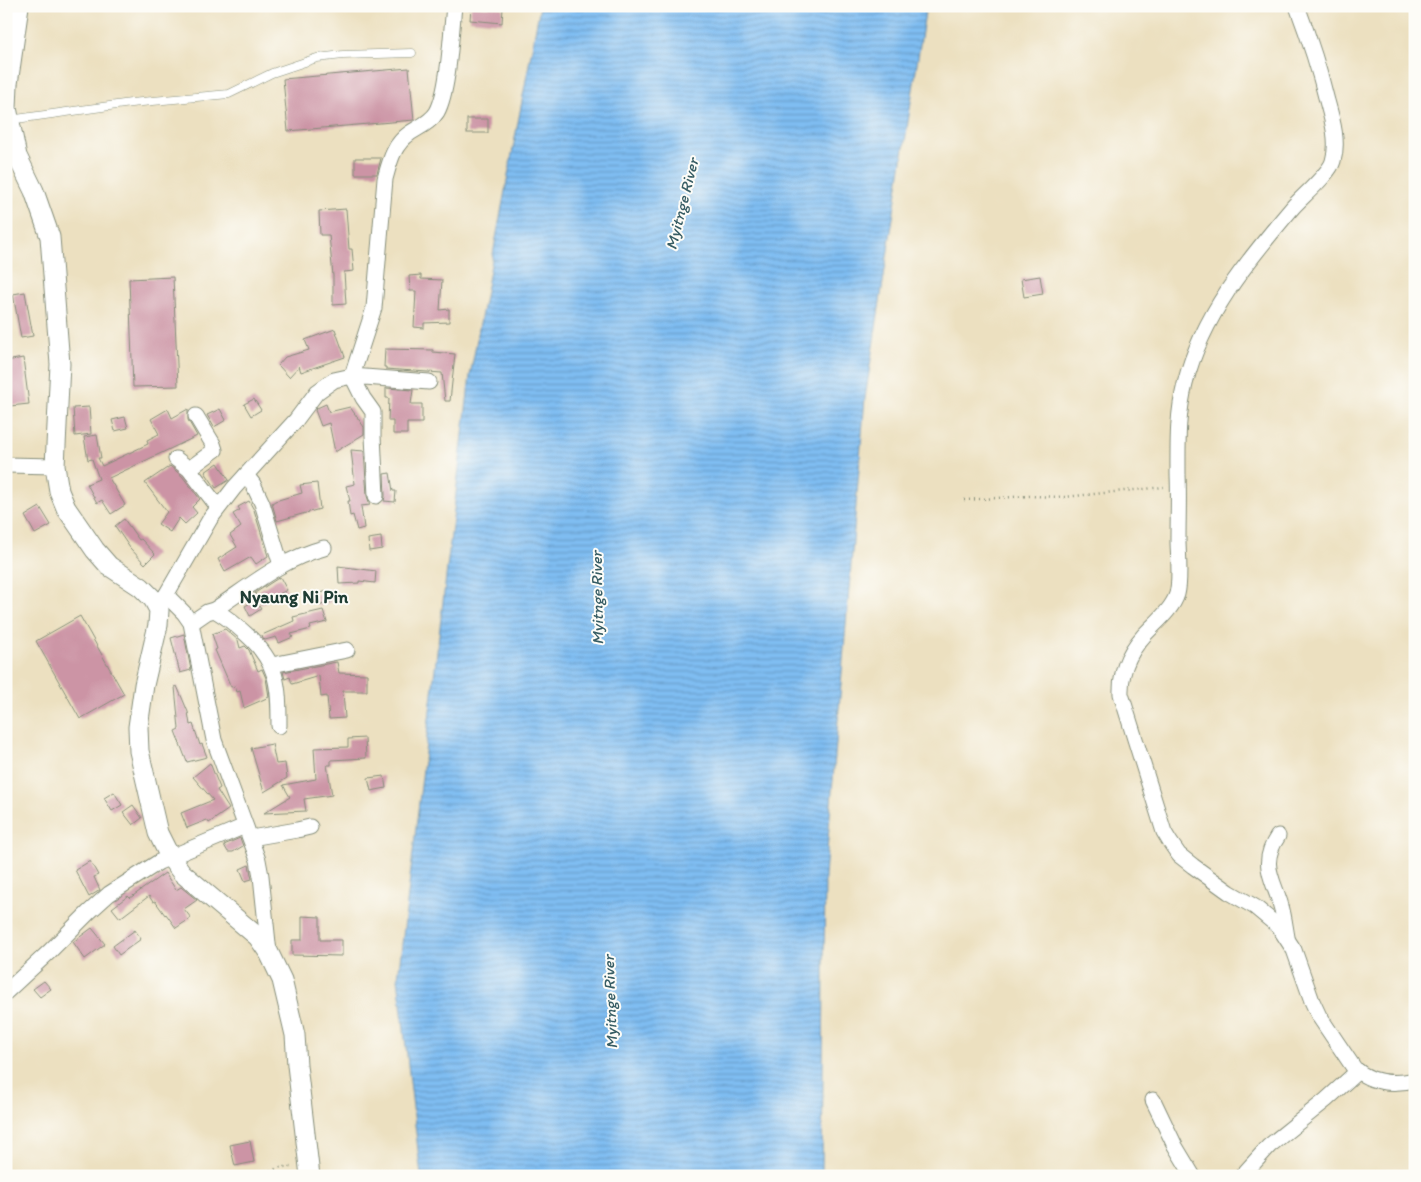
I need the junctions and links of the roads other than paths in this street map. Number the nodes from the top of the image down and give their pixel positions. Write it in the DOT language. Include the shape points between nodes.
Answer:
graph roads {
  1 [pos="19,6"];
  2 [pos="454,6"];
  3 [pos="1297,6"];
  4 [pos="412,53"];
  5 [pos="9,120"];
  6 [pos="352,376"];
  7 [pos="429,382"];
  8 [pos="196,416"];
  9 [pos="176,459"];
  10 [pos="6,465"];
  11 [pos="55,466"];
  12 [pos="190,469"];
  13 [pos="246,475"];
  14 [pos="376,496"];
  15 [pos="218,508"];
  16 [pos="324,548"];
  17 [pos="281,565"];
  18 [pos="161,601"];
  19 [pos="214,610"];
  20 [pos="191,622"];
  21 [pos="347,650"];
  22 [pos="272,665"];
  23 [pos="279,726"];
  24 [pos="310,827"];
  25 [pos="248,832"];
  26 [pos="1278,836"];
  27 [pos="170,858"];
  28 [pos="1288,938"];
  29 [pos="269,953"];
  30 [pos="6,992"];
  31 [pos="1358,1071"];
  32 [pos="1415,1080"];
  33 [pos="1153,1100"];
  34 [pos="310,1171"];
  35 [pos="1193,1176"];
  36 [pos="1242,1176"];
  1 -- 5 [label="street" via="8,84"];
  2 -- 6 [label="street" via="440,104 431,120 408,135 393,151 385,179 374,308"];
  3 -- 28 [label="street" via="1318,62 1333,125 1333,161 1227,290 1206,325 1185,384 1178,419 1177,594 1166,613 1140,638 1131,654 1122,672 1121,694 1164,832 1170,842 1193,866 1268,916"];
  4 -- 5 [label="lane" via="317,58 229,94 131,103"];
  5 -- 11 [label="street" via="17,156 34,191 50,237 60,364"];
  6 -- 7 [label="street"];
  6 -- 13 [label="street" via="334,380 317,392"];
  6 -- 14 [label="street" via="374,412"];
  8 -- 12 [label="street" via="215,450"];
  9 -- 12 [label="street"];
  10 -- 11 [label="street"];
  11 -- 18 [label="street" via="59,491 78,527 109,566 153,599"];
  12 -- 15 [label="street"];
  13 -- 15 [label="street"];
  13 -- 17 [label="street" via="262,503"];
  15 -- 18 [label="street"];
  16 -- 17 [label="street"];
  17 -- 19 [label="street"];
  18 -- 20 [label="street" via="184,613"];
  18 -- 27 [label="street" via="138,727 158,833"];
  19 -- 20 [label="street"];
  19 -- 22 [label="street" via="249,636"];
  20 -- 25 [label="street" via="214,740"];
  21 -- 22 [label="street"];
  22 -- 23 [label="street" via="278,688"];
  24 -- 25 [label="street"];
  25 -- 27 [label="street"];
  25 -- 29 [label="street" via="261,876"];
  26 -- 28 [label="street" via="1270,847 1268,864"];
  27 -- 29 [label="street" via="182,874 258,937"];
  27 -- 30 [label="street" via="150,867 98,903"];
  28 -- 31 [label="street" via="1319,1016"];
  29 -- 34 [label="street" via="282,980 295,1035"];
  31 -- 32 [label="street" via="1381,1081 1399,1083"];
  31 -- 36 [label="street" via="1269,1146"];
  33 -- 35 [label="street"];
}
